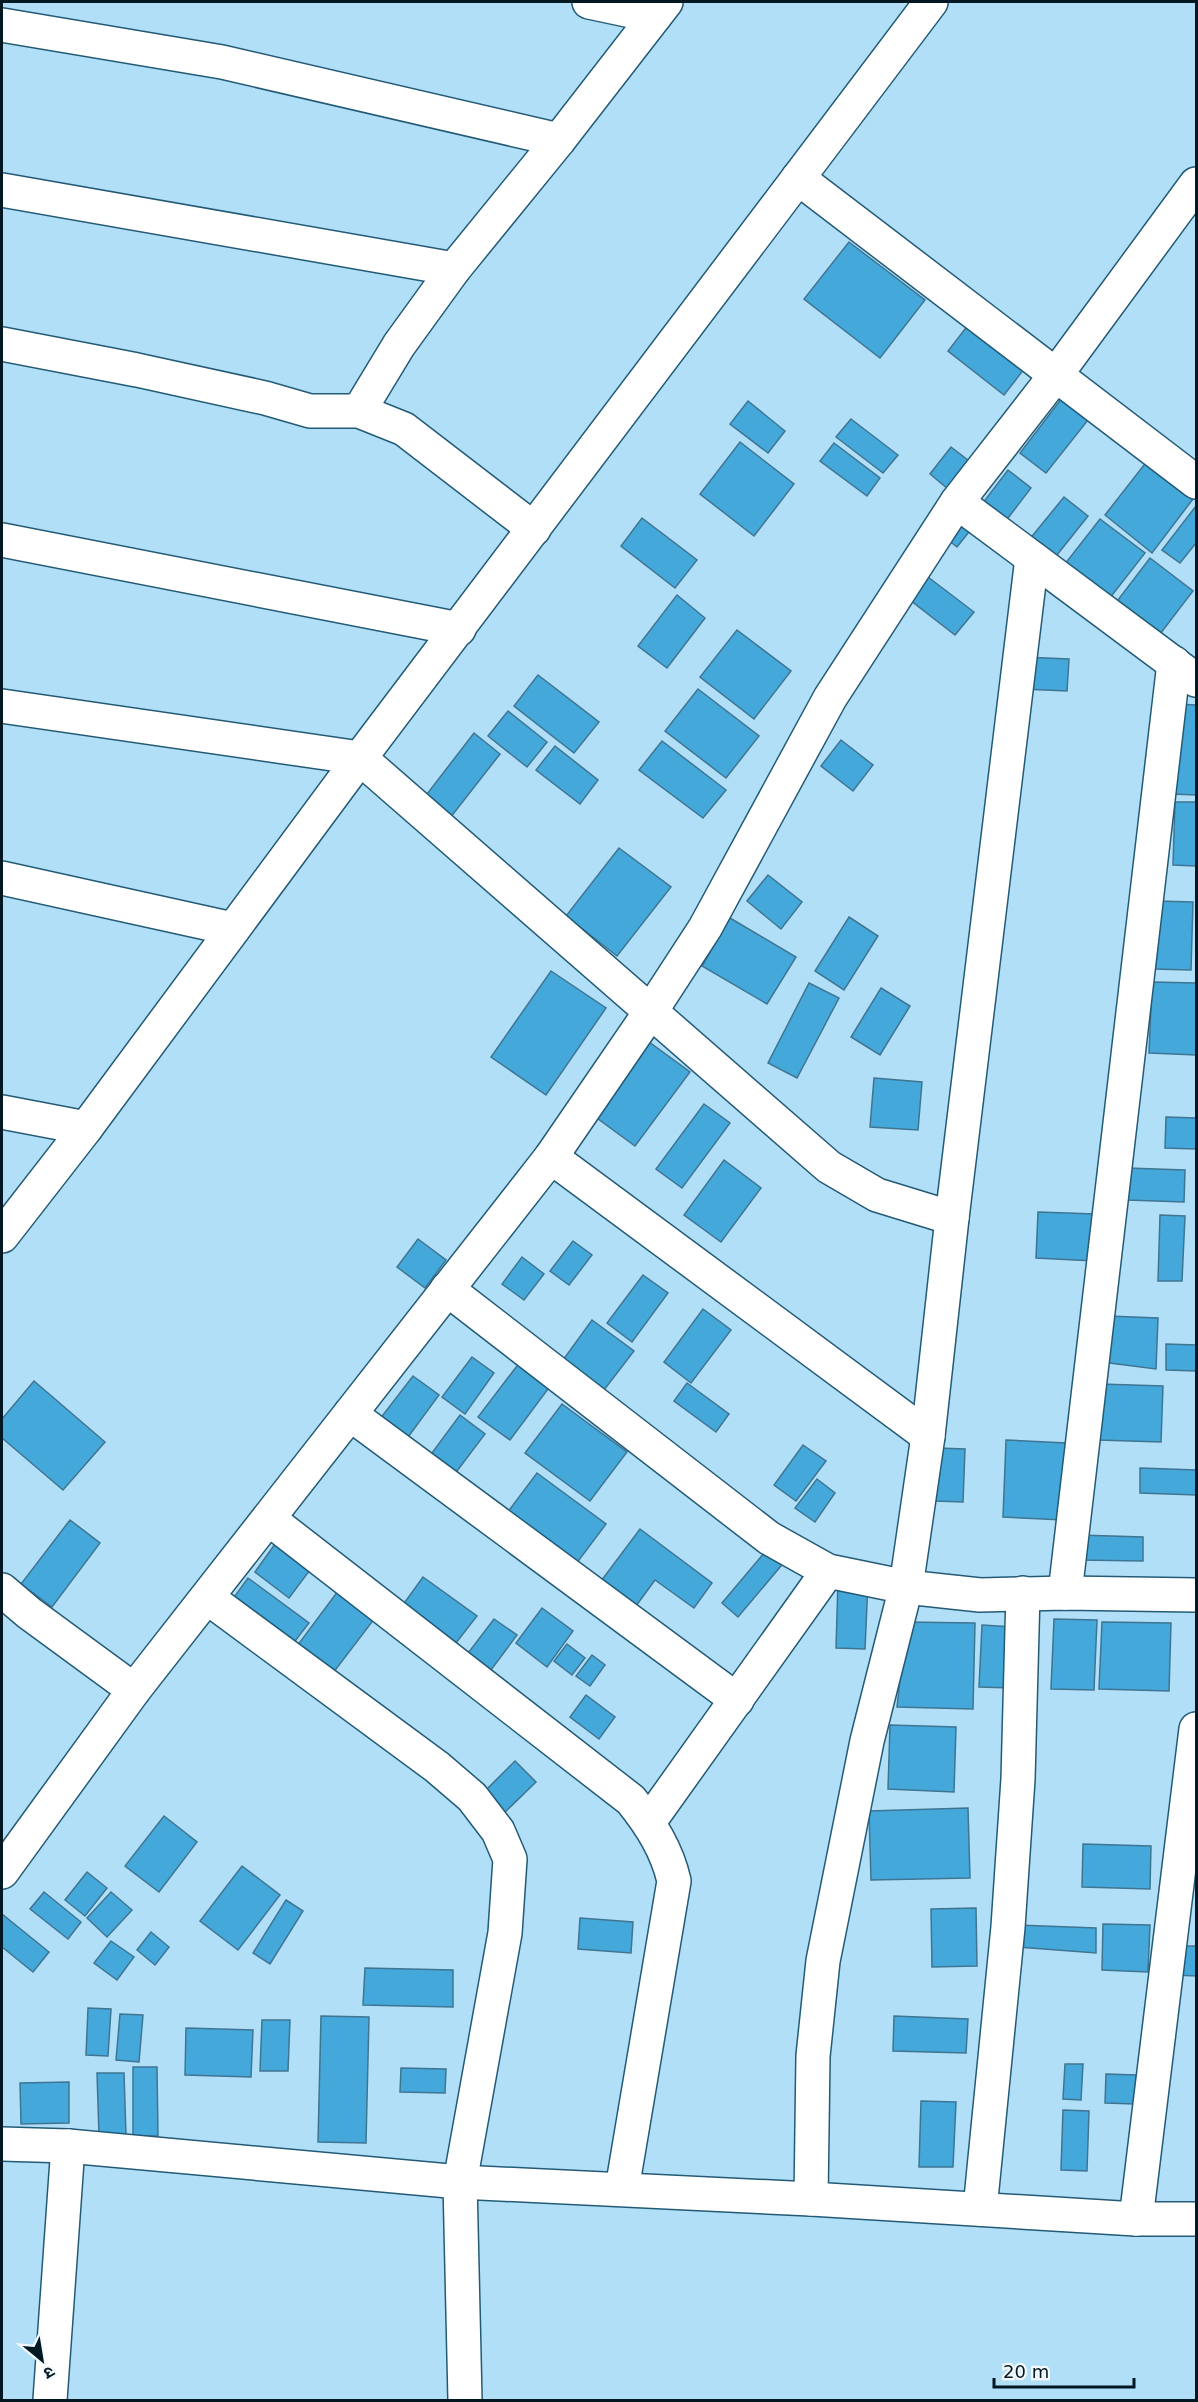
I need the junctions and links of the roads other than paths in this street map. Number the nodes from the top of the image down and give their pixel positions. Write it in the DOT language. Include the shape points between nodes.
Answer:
graph roads {
  1 [pos="589,2"];
  2 [pos="931,2"];
  3 [pos="661,9"];
  4 [pos="2,25"];
  5 [pos="559,140"];
  6 [pos="798,178"];
  7 [pos="1197,184"];
  8 [pos="2,190"];
  9 [pos="454,269"];
  10 [pos="2,344"];
  11 [pos="1055,376"];
  12 [pos="358,411"];
  13 [pos="1197,482"];
  14 [pos="957,502"];
  15 [pos="534,529"];
  16 [pos="2,540"];
  17 [pos="1032,558"];
  18 [pos="459,629"];
  19 [pos="1185,672"];
  20 [pos="2,706"];
  21 [pos="360,758"];
  22 [pos="2,878"];
  23 [pos="233,929"];
  24 [pos="651,1011"];
  25 [pos="2,1112"];
  26 [pos="86,1128"];
  27 [pos="551,1157"];
  28 [pos="952,1218"];
  29 [pos="2,1236"];
  30 [pos="447,1289"];
  31 [pos="350,1414"];
  32 [pos="928,1436"];
  33 [pos="269,1519"];
  34 [pos="828,1571"];
  35 [pos="906,1587"];
  36 [pos="2,1590"];
  37 [pos="1023,1593"];
  38 [pos="1065,1593"];
  39 [pos="1197,1595"];
  40 [pos="208,1598"];
  41 [pos="134,1690"];
  42 [pos="737,1700"];
  43 [pos="1197,1729"];
  44 [pos="649,1822"];
  45 [pos="2,1872"];
  46 [pos="2,2144"];
  47 [pos="68,2146"];
  48 [pos="460,2182"];
  49 [pos="622,2189"];
  50 [pos="811,2199"];
  51 [pos="980,2209"];
  52 [pos="1136,2219"];
  53 [pos="1197,2219"];
  54 [pos="50,2400"];
  55 [pos="465,2400"];
  1 -- 3 [label="street"];
  2 -- 6 [label="street"];
  3 -- 5 [label="street"];
  4 -- 5 [label="street" via="222,62"];
  5 -- 9 [label="street"];
  6 -- 11 [label="street"];
  6 -- 15 [label="street"];
  7 -- 11 [label="street"];
  8 -- 9 [label="street"];
  9 -- 12 [label="street"];
  10 -- 12 [label="street" via="137,370 310,411"];
  11 -- 13 [label="street"];
  11 -- 14 [label="street"];
  12 -- 15 [label="street" via="404,429"];
  14 -- 17 [label="street"];
  14 -- 24 [label="street" via="830,698 705,928"];
  15 -- 18 [label="street"];
  16 -- 18 [label="street"];
  17 -- 19 [label="street"];
  17 -- 28 [label="street"];
  18 -- 21 [label="street"];
  19 -- 38 [label="street"];
  20 -- 21 [label="street"];
  21 -- 23 [label="street"];
  21 -- 24 [label="street"];
  22 -- 23 [label="street"];
  23 -- 26 [label="street"];
  24 -- 27 [label="street"];
  24 -- 28 [label="street" via="829,1167 877,1195"];
  25 -- 26 [label="street"];
  26 -- 29 [label="street"];
  27 -- 30 [label="street"];
  27 -- 32 [label="street"];
  28 -- 32 [label="street"];
  30 -- 31 [label="street"];
  30 -- 34 [label="street" via="769,1538"];
  31 -- 33 [label="street"];
  31 -- 42 [label="street"];
  32 -- 35 [label="street"];
  33 -- 40 [label="street"];
  33 -- 44 [label="street" via="631,1800"];
  34 -- 35 [label="street"];
  34 -- 42 [label="street"];
  35 -- 37 [label="street" via="980,1595"];
  35 -- 50 [label="street" via="867,1741 823,1961 813,2056"];
  36 -- 41 [label="street"];
  37 -- 38 [label="street"];
  37 -- 51 [label="street" via="1018,1779 1008,1927"];
  38 -- 39 [label="street"];
  40 -- 41 [label="street"];
  40 -- 48 [label="street" via="437,1767 472,1797 498,1831 510,1860 505,1933"];
  41 -- 45 [label="street"];
  42 -- 44 [label="street"];
  43 -- 52 [label="street"];
  44 -- 49 [label="street" via="669,1860 674,1881"];
  46 -- 47 [label="street"];
  47 -- 48 [label="street"];
  47 -- 54 [label="street"];
  48 -- 49 [label="street"];
  48 -- 55 [label="street"];
  49 -- 50 [label="street"];
  50 -- 51 [label="street"];
  51 -- 52 [label="street"];
  52 -- 53 [label="street"];
}
